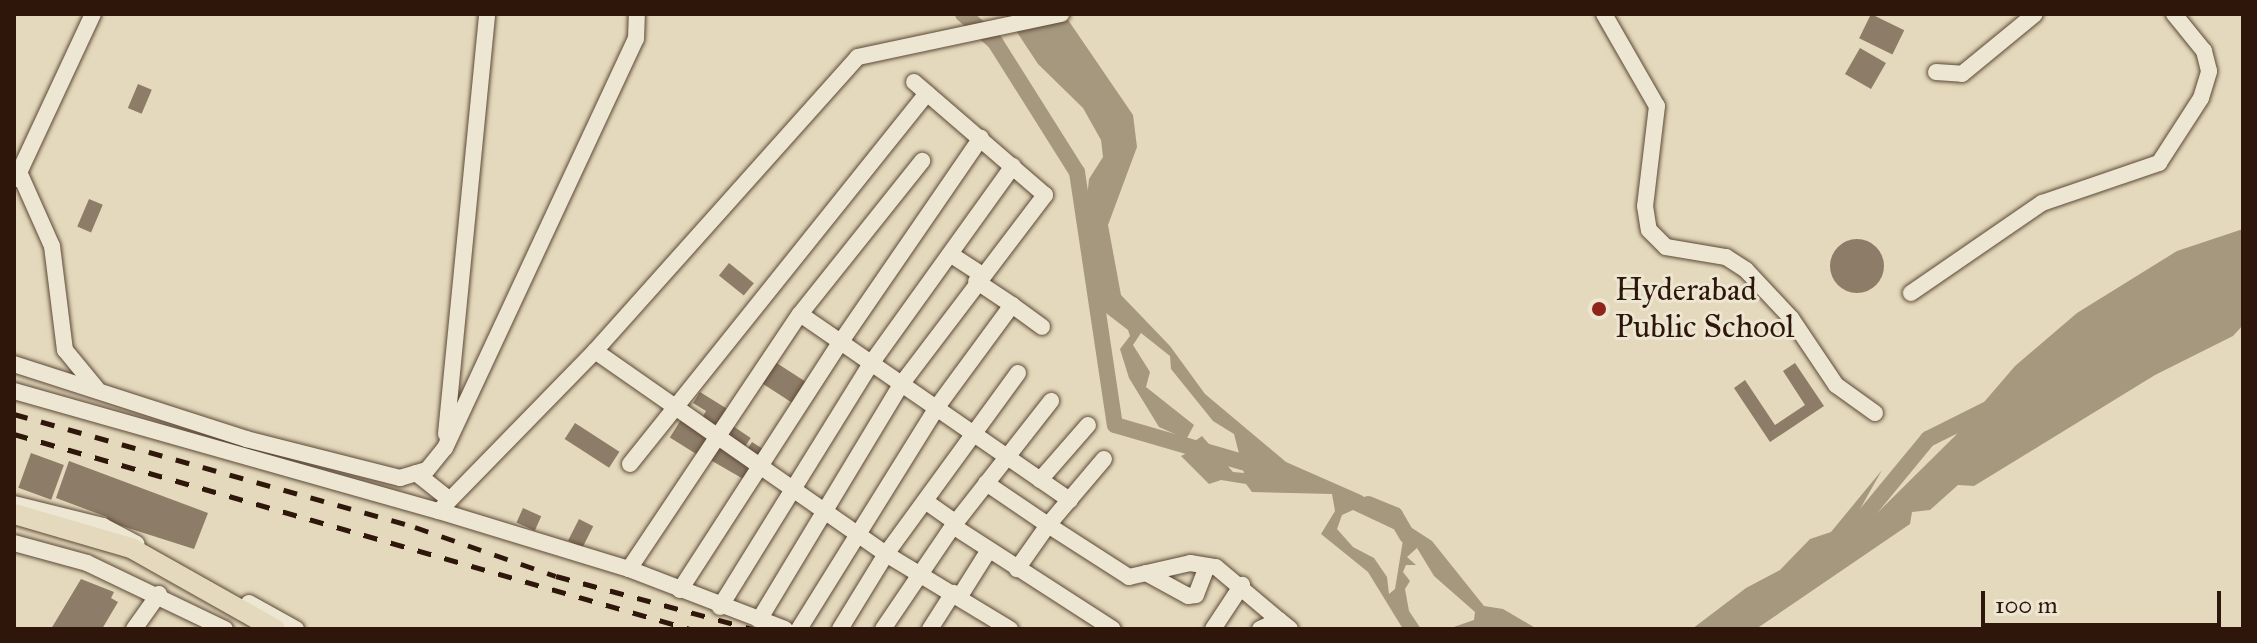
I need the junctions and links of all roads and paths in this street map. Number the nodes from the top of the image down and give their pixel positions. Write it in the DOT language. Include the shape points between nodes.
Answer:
graph roads {
  1 [pos="93,14"];
  2 [pos="487,14"];
  3 [pos="637,14"];
  4 [pos="1061,14"];
  5 [pos="1604,14"];
  6 [pos="2035,14"];
  7 [pos="2174,14"];
  8 [pos="1936,72"];
  9 [pos="981,138"];
  10 [pos="922,161"];
  11 [pos="1013,166"];
  12 [pos="17,177"];
  13 [pos="950,254"];
  14 [pos="979,278"];
  15 [pos="1911,293"];
  16 [pos="1012,305"];
  17 [pos="800,314"];
  18 [pos="1042,327"];
  19 [pos="840,343"];
  20 [pos="595,351"];
  21 [pos="14,364"];
  22 [pos="870,365"];
  23 [pos="1018,373"];
  24 [pos="900,386"];
  25 [pos="98,390"];
  26 [pos="14,391"];
  27 [pos="1051,401"];
  28 [pos="937,407"];
  29 [pos="674,408"];
  30 [pos="1875,413"];
  31 [pos="1088,425"];
  32 [pos="973,437"];
  33 [pos="715,438"];
  34 [pos="445,448"];
  35 [pos="1007,457"];
  36 [pos="1104,459"];
  37 [pos="630,464"];
  38 [pos="762,469"];
  39 [pos="416,473"];
  40 [pos="1040,480"];
  41 [pos="986,483"];
  42 [pos="794,491"];
  43 [pos="1070,500"];
  44 [pos="925,501"];
  45 [pos="14,504"];
  46 [pos="444,505"];
  47 [pos="825,512"];
  48 [pos="14,514"];
  49 [pos="14,524"];
  50 [pos="954,524"];
  51 [pos="1048,525"];
  52 [pos="859,535"];
  53 [pos="14,543"];
  54 [pos="989,550"];
  55 [pos="886,554"];
  56 [pos="1207,566"];
  57 [pos="629,569"];
  58 [pos="1017,569"];
  59 [pos="1146,573"];
  60 [pos="920,575"];
  61 [pos="1242,585"];
  62 [pos="680,590"];
  63 [pos="953,593"];
  64 [pos="159,594"];
  65 [pos="720,607"];
  66 [pos="759,620"];
  67 [pos="986,624"];
  68 [pos="1285,625"];
  69 [pos="134,629"];
  70 [pos="225,629"];
  71 [pos="249,629"];
  72 [pos="275,629"];
  73 [pos="296,629"];
  74 [pos="785,629"];
  75 [pos="799,629"];
  76 [pos="840,629"];
  77 [pos="883,629"];
  78 [pos="930,629"];
  79 [pos="1010,629"];
  80 [pos="1113,629"];
  81 [pos="1213,629"];
  82 [pos="1260,629"];
  1 -- 12 [label="street"];
  2 -- 34 [label="street"];
  3 -- 34 [label="street" via="636,39"];
  4 -- 20 [label="street" via="858,57"];
  5 -- 30 [label="street" via="1657,106 1645,206 1649,230 1666,247 1726,257 1746,270 1791,318 1836,385"];
  6 -- 8 [label="street" via="1962,74"];
  7 -- 15 [label="street" via="2204,51 2209,71 2201,98 2159,163 2042,203"];
  9 -- 11 [label="street"];
  9 -- 19 [label="street"];
  9 -- 29 [label="street" via="921,87"];
  10 -- 17 [label="street"];
  11 -- 13 [label="street"];
  11 -- 14 [label="street" via="1045,195"];
  12 -- 25 [label="street" via="52,246 65,350"];
  13 -- 14 [label="street"];
  13 -- 22 [label="street"];
  14 -- 16 [label="street"];
  14 -- 24 [label="street"];
  16 -- 18 [label="street"];
  16 -- 28 [label="street"];
  17 -- 19 [label="street"];
  17 -- 33 [label="street"];
  19 -- 22 [label="street"];
  19 -- 38 [label="street"];
  20 -- 29 [label="street"];
  20 -- 46 [label="street"];
  21 -- 25 [label="street"];
  22 -- 24 [label="street"];
  22 -- 42 [label="street"];
  23 -- 32 [label="street"];
  24 -- 28 [label="street"];
  24 -- 47 [label="street"];
  25 -- 39 [label="street" via="246,439 400,478"];
  26 -- 46 [label="street"];
  27 -- 35 [label="street"];
  28 -- 32 [label="street"];
  28 -- 52 [label="street"];
  29 -- 33 [label="street"];
  29 -- 37 [label="street"];
  31 -- 40 [label="street"];
  32 -- 35 [label="street"];
  32 -- 44 [label="street"];
  33 -- 38 [label="street"];
  33 -- 57 [label="street"];
  34 -- 39 [label="street" via="427,470"];
  35 -- 40 [label="street"];
  35 -- 41 [label="street"];
  36 -- 43 [label="street"];
  38 -- 42 [label="street"];
  38 -- 62 [label="street"];
  39 -- 46 [label="street"];
  40 -- 43 [label="street"];
  41 -- 50 [label="street"];
  41 -- 51 [label="street"];
  42 -- 47 [label="street"];
  42 -- 65 [label="street"];
  43 -- 51 [label="street"];
  44 -- 50 [label="street"];
  44 -- 55 [label="street"];
  45 -- 73 [label="street" via="103,526"];
  46 -- 57 [label="street"];
  47 -- 52 [label="street"];
  47 -- 66 [label="street"];
  48 -- 72 [label="main road" via="131,548"];
  49 -- 71 [label="main road" via="116,555"];
  50 -- 54 [label="street"];
  50 -- 60 [label="street"];
  51 -- 58 [label="street"];
  51 -- 59 [label="street" via="1129,577"];
  52 -- 55 [label="street"];
  52 -- 75 [label="street"];
  53 -- 64 [label="street" via="87,563"];
  54 -- 58 [label="street"];
  54 -- 63 [label="street" via="960,596"];
  55 -- 60 [label="street"];
  55 -- 76 [label="street"];
  56 -- 59 [label="street" via="1190,563"];
  56 -- 59 [label="street" via="1196,595 1188,596"];
  56 -- 61 [label="street"];
  57 -- 62 [label="street"];
  58 -- 80 [label="street"];
  60 -- 63 [label="street"];
  60 -- 77 [label="street"];
  61 -- 68 [label="street"];
  61 -- 81 [label="street"];
  62 -- 65 [label="street"];
  63 -- 67 [label="street"];
  63 -- 78 [label="street"];
  64 -- 69 [label="street"];
  64 -- 70 [label="street"];
  65 -- 66 [label="street"];
  66 -- 74 [label="street"];
  67 -- 79 [label="street"];
  68 -- 82 [label="street"];
}
